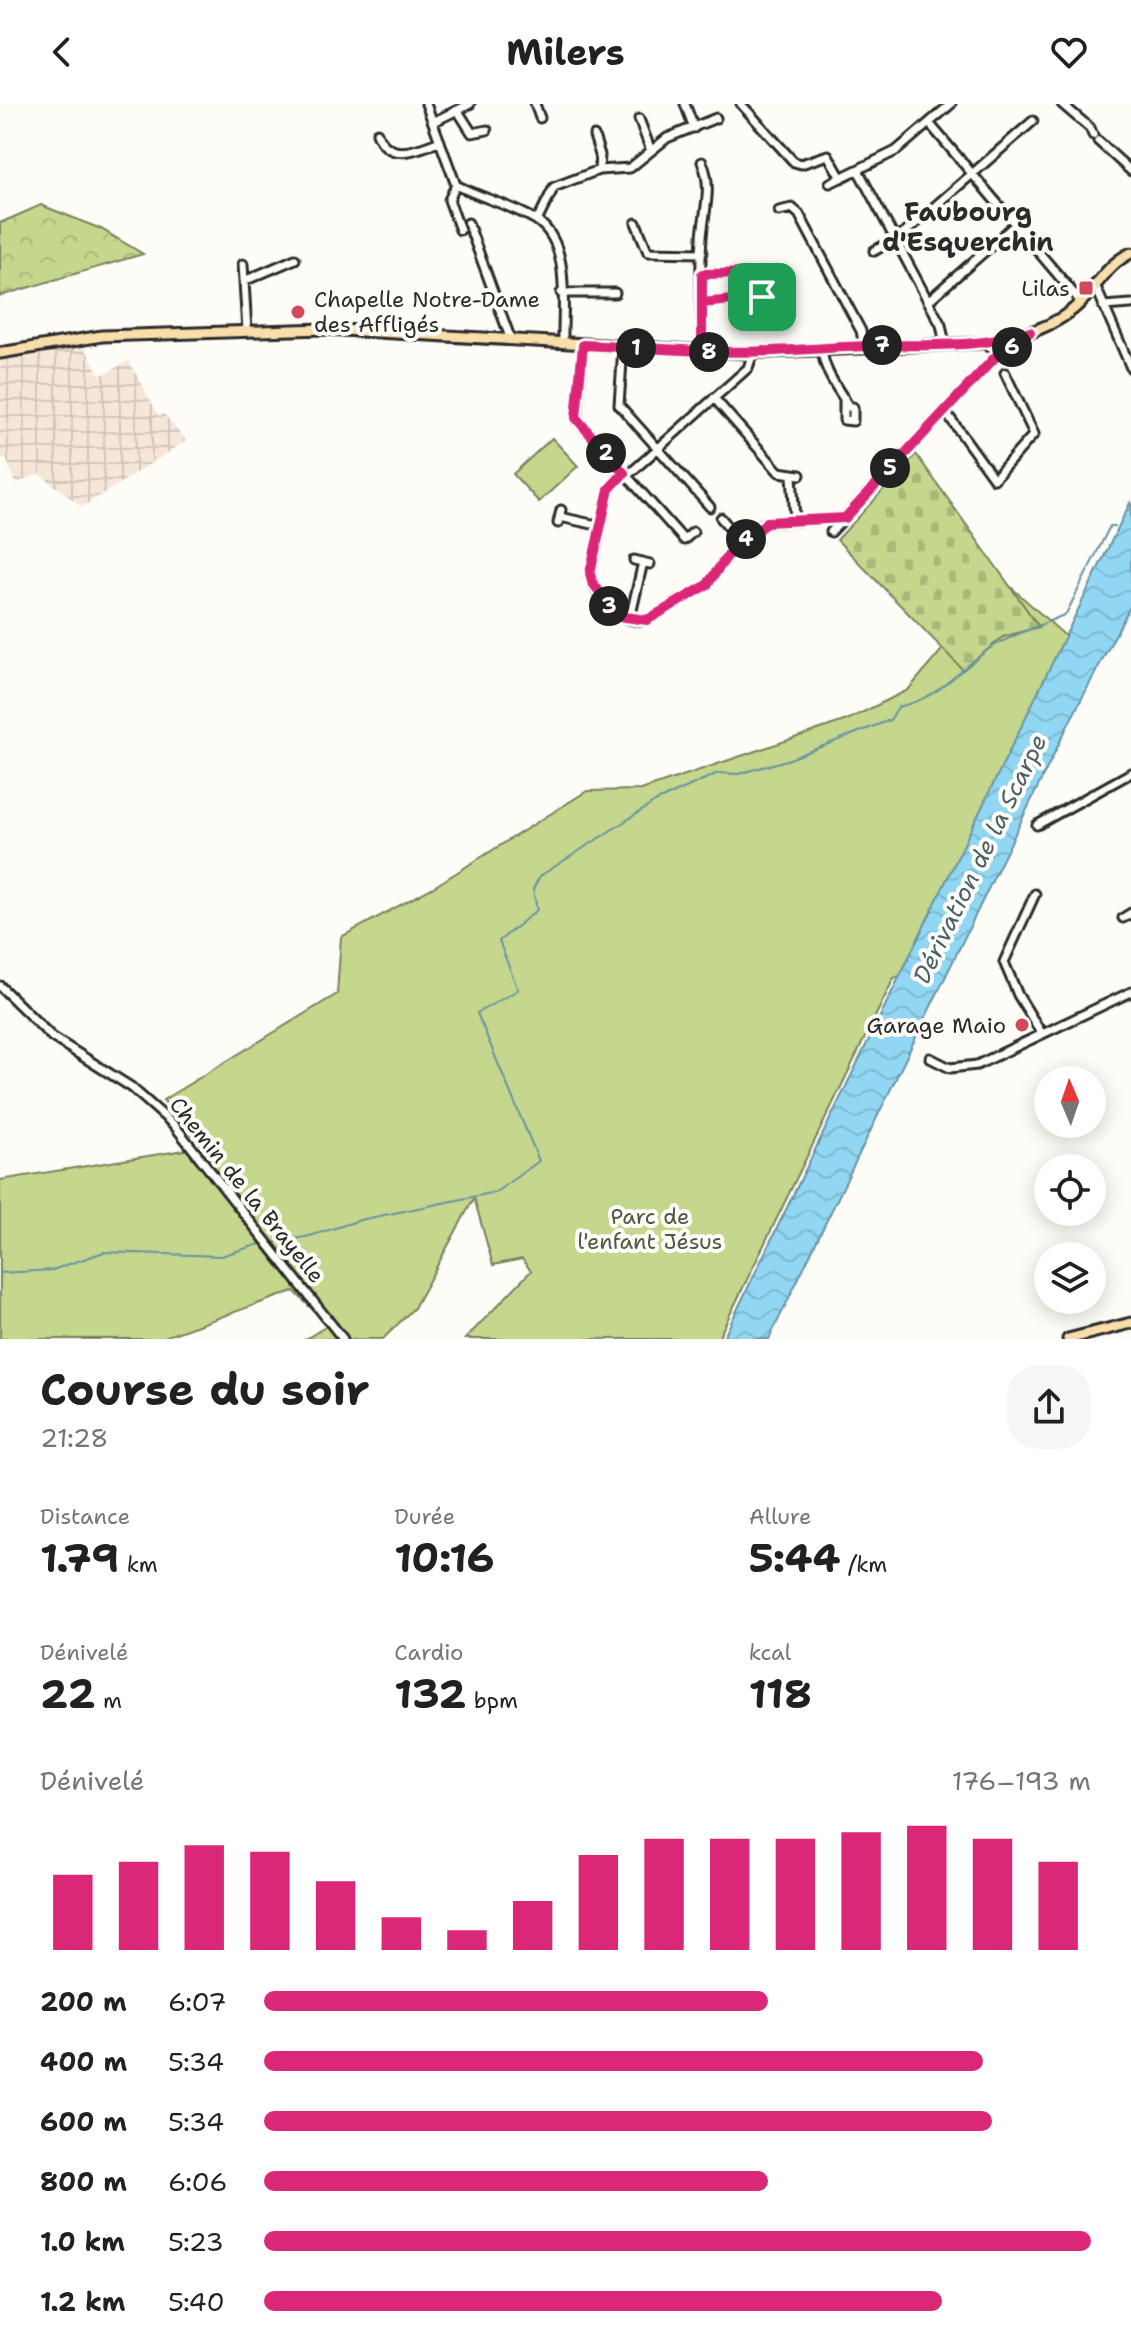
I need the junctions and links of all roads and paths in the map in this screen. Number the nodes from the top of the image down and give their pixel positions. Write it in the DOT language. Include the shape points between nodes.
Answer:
graph roads {
  1 [pos="426,104"];
  2 [pos="470,104"];
  3 [pos="535,104"];
  4 [pos="685,104"];
  5 [pos="741,104"];
  6 [pos="951,104"];
  7 [pos="1062,104"];
  8 [pos="458,111"];
  9 [pos="540,118"];
  10 [pos="716,118"];
  11 [pos="639,119"];
  12 [pos="1033,121"];
  13 [pos="433,122"];
  14 [pos="929,123"];
  15 [pos="694,128"];
  16 [pos="487,130"];
  17 [pos="377,133"];
  18 [pos="594,136"];
  19 [pos="440,141"];
  20 [pos="651,151"];
  21 [pos="702,162"];
  22 [pos="599,170"];
  23 [pos="858,170"];
  24 [pos="1131,171"];
  25 [pos="972,174"];
  26 [pos="841,178"];
  27 [pos="830,183"];
  28 [pos="456,185"];
  29 [pos="779,211"];
  30 [pos="537,221"];
  31 [pos="468,223"];
  32 [pos="636,223"];
  33 [pos="1015,225"];
  34 [pos="460,230"];
  35 [pos="895,239"];
  36 [pos="874,251"];
  37 [pos="702,253"];
  38 [pos="1131,253"];
  39 [pos="295,259"];
  40 [pos="243,264"];
  41 [pos="702,274"];
  42 [pos="244,281"];
  43 [pos="1095,285"];
  44 [pos="561,293"];
  45 [pos="615,293"];
  46 [pos="928,301"];
  47 [pos="1081,302"];
  48 [pos="702,303"];
  49 [pos="1131,304"];
  50 [pos="1103,306"];
  51 [pos="247,331"];
  52 [pos="511,340"];
  53 [pos="563,343"];
  54 [pos="945,344"];
  55 [pos="583,345"];
  56 [pos="864,346"];
  57 [pos="1002,346"];
  58 [pos="623,347"];
  59 [pos="822,349"];
  60 [pos="702,351"];
  61 [pos="0,353"];
  62 [pos="753,353"];
  63 [pos="1131,368"];
  64 [pos="1005,373"];
  65 [pos="714,398"];
  66 [pos="844,398"];
  67 [pos="945,411"];
  68 [pos="658,449"];
  69 [pos="626,474"];
  70 [pos="710,507"];
  71 [pos="560,517"];
  72 [pos="721,518"];
  73 [pos="845,518"];
  74 [pos="795,519"];
  75 [pos="601,526"];
  76 [pos="693,532"];
  77 [pos="831,532"];
  78 [pos="742,543"];
  79 [pos="642,562"];
  80 [pos="630,619"];
  81 [pos="1131,773"];
  82 [pos="1037,825"];
  83 [pos="1035,894"];
  84 [pos="1131,913"];
  85 [pos="1123,918"];
  86 [pos="0,986"];
  87 [pos="1131,992"];
  88 [pos="1042,1034"];
  89 [pos="930,1058"];
  90 [pos="1131,1323"];
  91 [pos="343,1339"];
  92 [pos="1068,1339"];
  1 -- 13 [label="street"];
  2 -- 8 [label="street"];
  3 -- 9 [label="street"];
  4 -- 15 [label="street"];
  5 -- 26 [label="street" via="794,162 828,155"];
  6 -- 14 [label="street"];
  7 -- 24 [label="street"];
  8 -- 13 [label="street"];
  8 -- 16 [label="street" via="472,133"];
  10 -- 15 [label="street"];
  11 -- 20 [label="street"];
  12 -- 25 [label="street"];
  13 -- 19 [label="street"];
  14 -- 23 [label="street" via="896,151"];
  14 -- 25 [label="street"];
  15 -- 20 [label="street"];
  17 -- 19 [label="street" via="396,153"];
  18 -- 22 [label="street"];
  19 -- 28 [label="street"];
  20 -- 22 [label="street" via="630,168"];
  21 -- 37 [label="street" via="707,177"];
  22 -- 30 [label="street" via="554,187"];
  23 -- 26 [label="street"];
  23 -- 35 [label="street"];
  25 -- 33 [label="street"];
  25 -- 35 [label="street"];
  26 -- 27 [label="street"];
  28 -- 30 [label="street"];
  28 -- 34 [label="street" via="449,200"];
  29 -- 56 [label="street" via="792,208 799,214"];
  30 -- 44 [label="street" via="557,247"];
  31 -- 52 [label="street"];
  32 -- 37 [label="street" via="648,252"];
  33 -- 46 [label="street"];
  33 -- 47 [label="street"];
  35 -- 36 [label="street"];
  35 -- 46 [label="street"];
  37 -- 41 [label="street"];
  38 -- 43 [label="main road"];
  39 -- 42 [label="street"];
  40 -- 42 [label="street"];
  41 -- 48 [label="street"];
  41 -- 48 [label="street" via="759,273 764,293"];
  42 -- 51 [label="street"];
  43 -- 47 [label="main road"];
  43 -- 50 [label="street"];
  44 -- 45 [label="street"];
  44 -- 53 [label="street"];
  46 -- 54 [label="street"];
  47 -- 57 [label="main road" via="1061,318"];
  48 -- 60 [label="street"];
  49 -- 50 [label="street"];
  50 -- 63 [label="street"];
  51 -- 52 [label="main road" via="352,330"];
  51 -- 61 [label="main road" via="95,336"];
  52 -- 53 [label="main road"];
  53 -- 55 [label="main road"];
  54 -- 56 [label="main road"];
  54 -- 57 [label="main road"];
  55 -- 58 [label="main road"];
  55 -- 69 [label="street" via="576,418"];
  56 -- 59 [label="main road"];
  57 -- 67 [label="street"];
  58 -- 60 [label="main road"];
  58 -- 68 [label="street" via="618,403"];
  59 -- 62 [label="main road"];
  59 -- 66 [label="street" via="823,367"];
  60 -- 62 [label="main road"];
  62 -- 65 [label="street" via="748,368"];
  64 -- 67 [label="street" via="1034,434 994,479"];
  65 -- 68 [label="street"];
  65 -- 74 [label="street" via="779,472 796,476"];
  67 -- 73 [label="street"];
  68 -- 69 [label="street"];
  68 -- 70 [label="street"];
  69 -- 75 [label="street" via="611,487"];
  69 -- 76 [label="street" via="684,540"];
  71 -- 75 [label="street"];
  72 -- 78 [label="street"];
  73 -- 74 [label="street"];
  73 -- 77 [label="street"];
  74 -- 78 [label="street" via="767,522"];
  75 -- 80 [label="street" via="591,579 614,613"];
  78 -- 80 [label="street" via="707,585 647,620"];
  79 -- 80 [label="street"];
  81 -- 82 [label="street"];
  83 -- 88 [label="street" via="1004,962"];
  84 -- 85 [label="street"];
  86 -- 91 [label="street, Chemin de la Brayelle" via="52,1037 131,1087 170,1120"];
  87 -- 88 [label="street"];
  88 -- 89 [label="street" via="977,1065 950,1068"];
  90 -- 92 [label="main road"];
}
